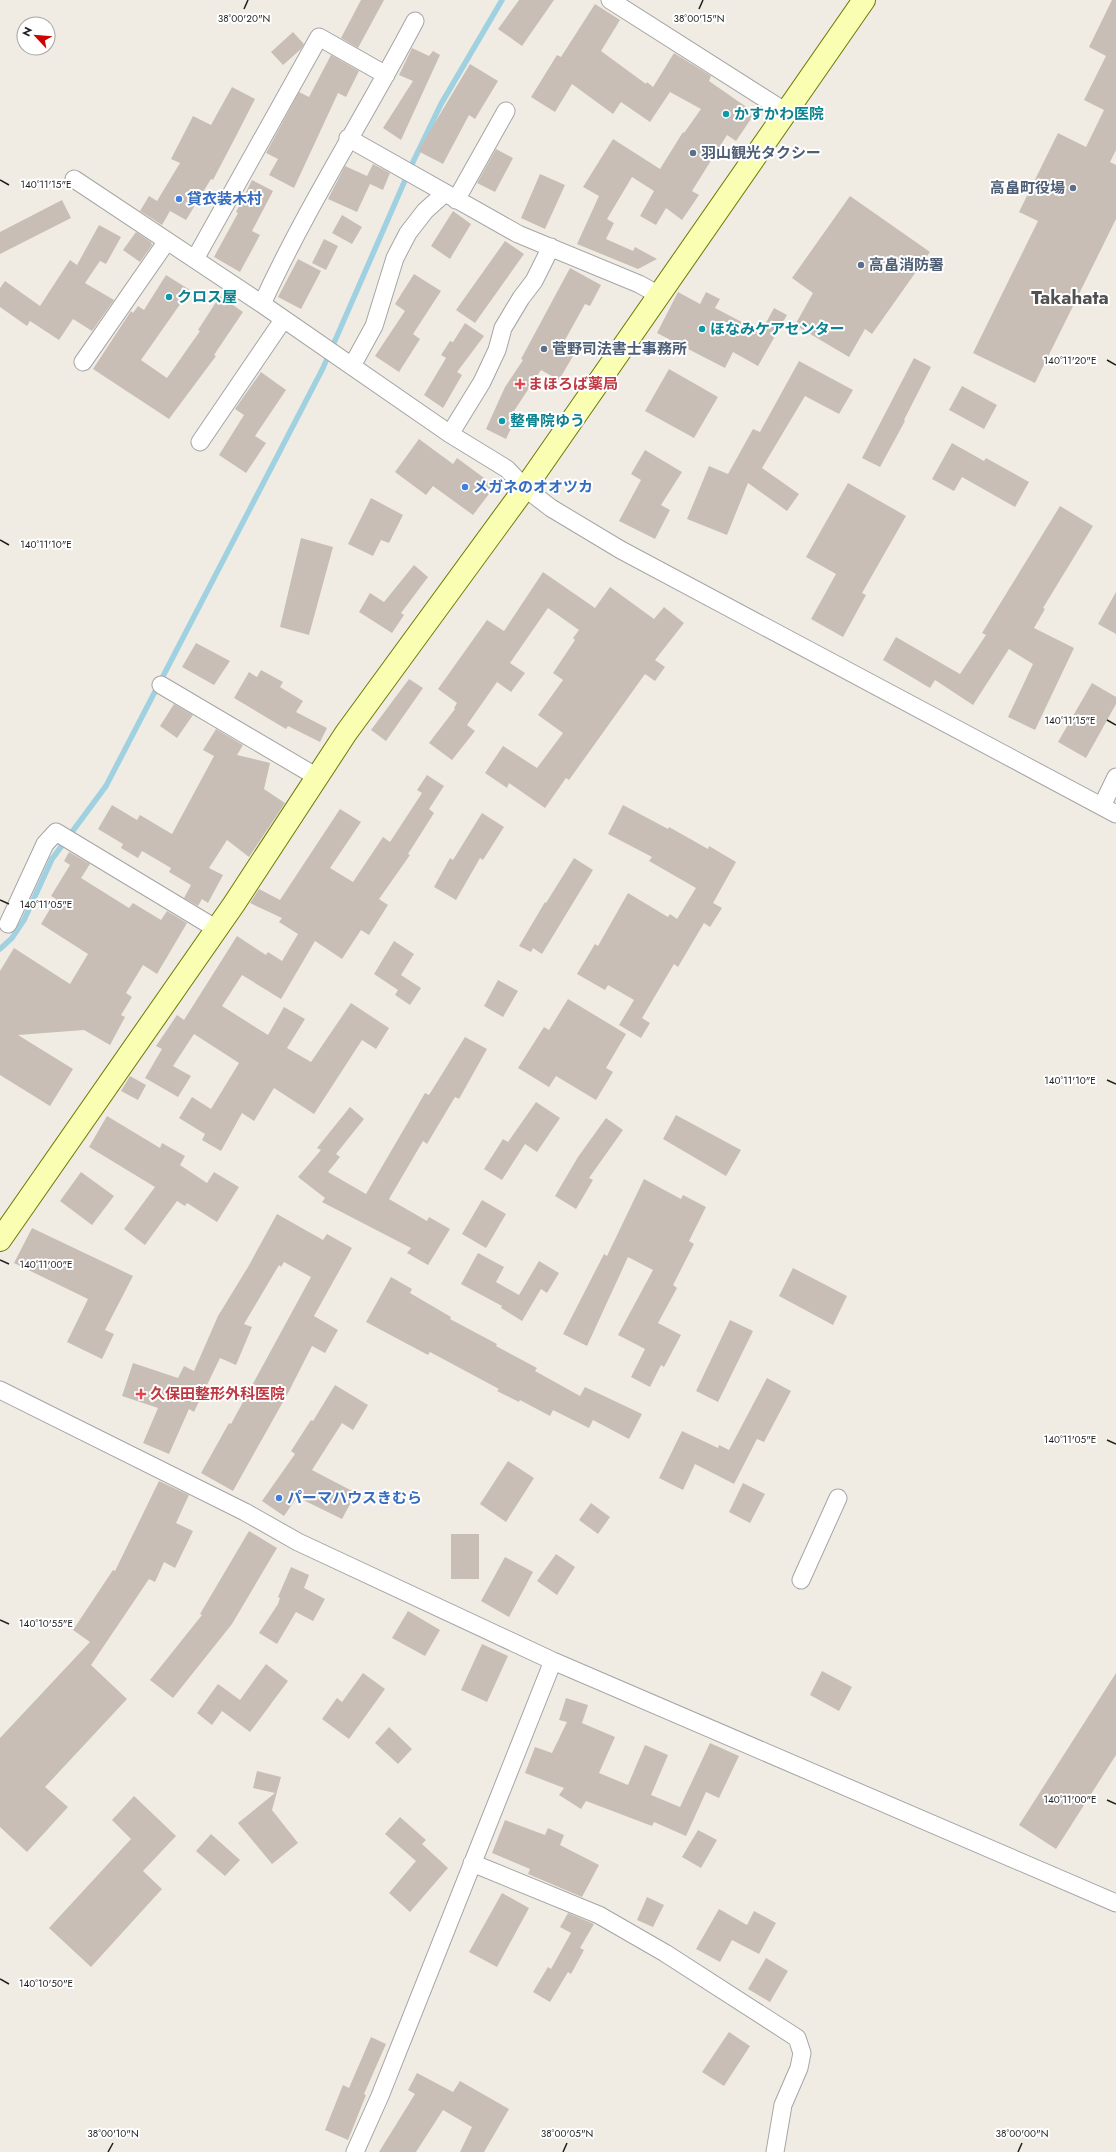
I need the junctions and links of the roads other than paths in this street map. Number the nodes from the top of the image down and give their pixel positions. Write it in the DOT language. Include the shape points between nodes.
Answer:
graph roads {
  1 [pos="610,0"];
  2 [pos="864,0"];
  3 [pos="415,21"];
  4 [pos="386,75"];
  5 [pos="506,111"];
  6 [pos="786,112"];
  7 [pos="348,138"];
  8 [pos="74,179"];
  9 [pos="451,197"];
  10 [pos="167,241"];
  11 [pos="551,247"];
  12 [pos="194,259"];
  13 [pos="659,295"];
  14 [pos="262,304"];
  15 [pos="283,320"];
  16 [pos="83,362"];
  17 [pos="352,366"];
  18 [pos="450,434"];
  19 [pos="200,442"];
  20 [pos="525,488"];
  21 [pos="161,685"];
  22 [pos="317,777"];
  23 [pos="1116,777"];
  24 [pos="1109,810"];
  25 [pos="8,924"];
  26 [pos="216,928"];
  27 [pos="0,1240"];
  28 [pos="0,1390"];
  29 [pos="838,1498"];
  30 [pos="801,1580"];
  31 [pos="553,1661"];
  32 [pos="472,1863"];
  33 [pos="1116,1903"];
  34 [pos="355,2152"];
  35 [pos="775,2152"];
  1 -- 6 [label="street"];
  2 -- 6 [label="street"];
  3 -- 4 [label="street"];
  4 -- 7 [label="street"];
  4 -- 12 [label="street" via="319,37"];
  5 -- 9 [label="street"];
  6 -- 13 [label="street"];
  7 -- 9 [label="street"];
  7 -- 14 [label="street" via="278,268"];
  8 -- 10 [label="street"];
  9 -- 11 [label="street" via="518,234"];
  9 -- 17 [label="street" via="425,211 408,233 395,258 374,326"];
  10 -- 12 [label="street"];
  10 -- 16 [label="street"];
  11 -- 13 [label="street"];
  11 -- 18 [label="street" via="534,281 503,328 497,350 482,382"];
  12 -- 14 [label="street"];
  13 -- 20 [label="street"];
  14 -- 15 [label="street"];
  15 -- 17 [label="street"];
  15 -- 19 [label="street"];
  17 -- 18 [label="street"];
  18 -- 20 [label="street" via="507,469"];
  20 -- 22 [label="street" via="346,733"];
  20 -- 24 [label="street" via="551,508 621,550"];
  21 -- 22 [label="street"];
  22 -- 26 [label="street"];
  23 -- 24 [label="street"];
  25 -- 26 [label="street" via="45,844 56,832"];
  26 -- 27 [label="street" via="105,1092"];
  28 -- 31 [label="street" via="245,1512 298,1542"];
  29 -- 30 [label="street"];
  31 -- 32 [label="street"];
  31 -- 33 [label="street"];
  32 -- 34 [label="street" via="380,2096"];
  32 -- 35 [label="street" via="599,1915 665,1953 797,2038 802,2052 799,2068 783,2105"];
}
